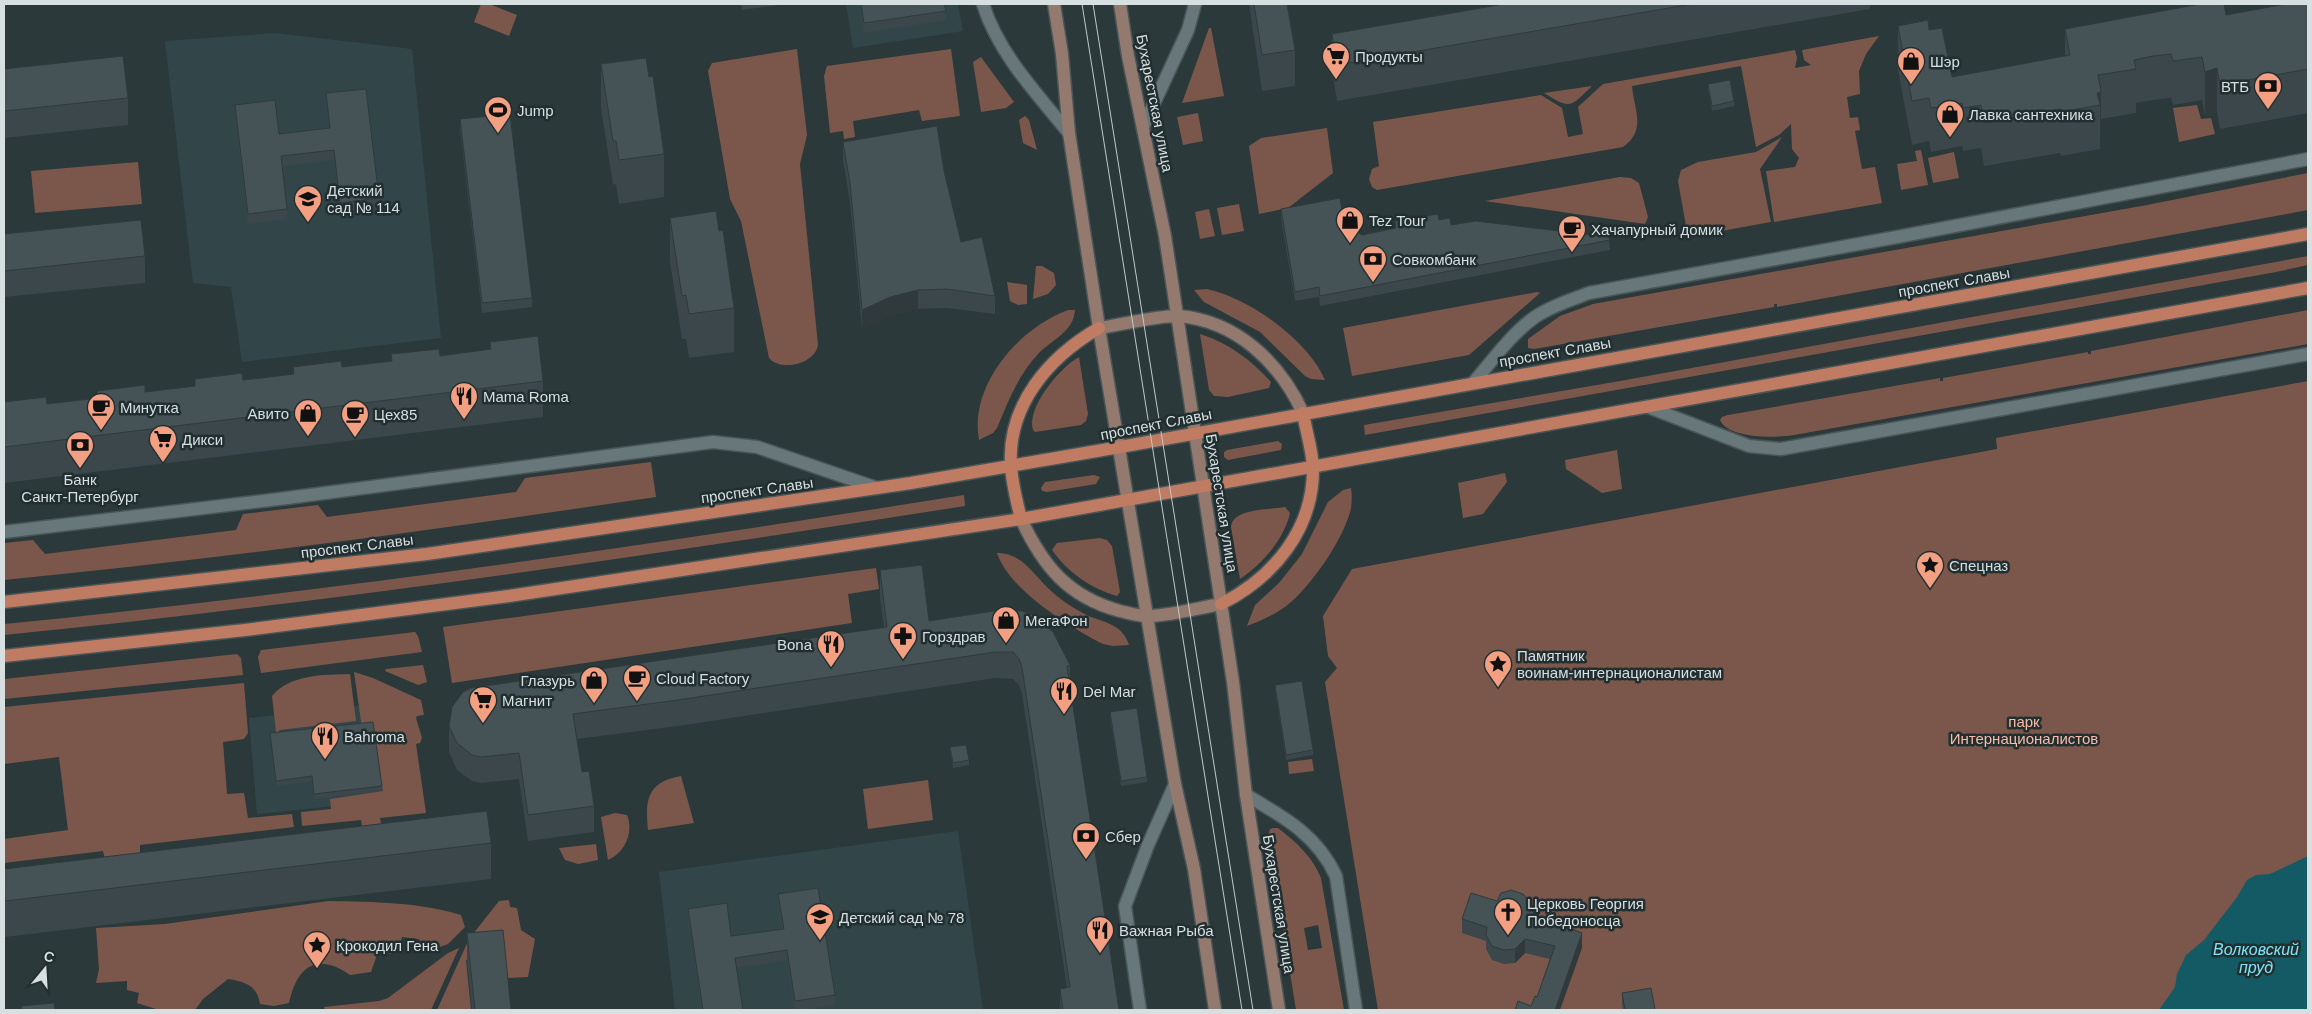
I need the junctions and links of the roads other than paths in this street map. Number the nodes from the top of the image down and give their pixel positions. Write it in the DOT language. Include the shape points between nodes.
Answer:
graph roads {
  1 [pos="983,4"];
  2 [pos="1054,4"];
  3 [pos="1120,4"];
  4 [pos="1195,4"];
  5 [pos="1144,125"];
  6 [pos="1069,133"];
  7 [pos="2308,159"];
  8 [pos="2308,234"];
  9 [pos="2308,288"];
  10 [pos="1177,316"];
  11 [pos="1099,328"];
  12 [pos="2308,354"];
  13 [pos="1473,383"];
  14 [pos="1648,407"];
  15 [pos="1303,414"];
  16 [pos="1194,433"];
  17 [pos="1120,447"];
  18 [pos="1011,466"];
  19 [pos="1313,466"];
  20 [pos="1202,486"];
  21 [pos="877,488"];
  22 [pos="1129,500"];
  23 [pos="1021,519"];
  24 [pos="4,532"];
  25 [pos="4,602"];
  26 [pos="1222,604"];
  27 [pos="1148,617"];
  28 [pos="4,656"];
  29 [pos="1175,784"];
  30 [pos="1246,795"];
  31 [pos="1140,1010"];
  32 [pos="1215,1010"];
  33 [pos="1279,1010"];
  34 [pos="1356,1010"];
  1 -- 6 [label="street" via="1000,42"];
  2 -- 6 [label="main road"];
  3 -- 5 [label="main road, Бухарестская улица"];
  4 -- 5 [label="street" via="1188,30"];
  5 -- 10 [label="main road, Бухарестская улица"];
  6 -- 11 [label="main road"];
  7 -- 13 [label="street" via="1589,293 1558,304 1535,317 1505,345"];
  8 -- 13 [label="main road, проспект Славы"];
  9 -- 14 [label="main road"];
  10 -- 11 [label="main road"];
  10 -- 15 [label="main road" via="1218,326 1254,347 1283,377"];
  10 -- 16 [label="main road, Бухарестская улица"];
  11 -- 17 [label="main road"];
  11 -- 18 [label="main road" via="1061,354 1030,393 1019,416"];
  12 -- 14 [label="street" via="1781,450 1749,446"];
  13 -- 15 [label="main road, проспект Славы"];
  14 -- 19 [label="main road"];
  15 -- 16 [label="main road, проспект Славы"];
  15 -- 19 [label="main road"];
  16 -- 17 [label="main road, проспект Славы"];
  16 -- 20 [label="main road, Бухарестская улица"];
  17 -- 18 [label="main road, проспект Славы"];
  17 -- 22 [label="main road"];
  18 -- 21 [label="main road, проспект Славы"];
  18 -- 23 [label="main road"];
  19 -- 20 [label="main road"];
  19 -- 26 [label="main road" via="1304,515 1294,538 1263,577 1244,593"];
  20 -- 22 [label="main road"];
  20 -- 26 [label="main road, Бухарестская улица"];
  21 -- 24 [label="street" via="757,447 713,442"];
  21 -- 25 [label="main road, проспект Славы" via="427,554"];
  22 -- 23 [label="main road"];
  22 -- 27 [label="main road"];
  23 -- 27 [label="main road" via="1044,563 1061,581 1104,606"];
  23 -- 28 [label="main road" via="444,605"];
  26 -- 27 [label="main road"];
  26 -- 30 [label="main road, Бухарестская улица"];
  27 -- 29 [label="main road"];
  29 -- 31 [label="street" via="1125,906"];
  29 -- 32 [label="main road" via="1194,869"];
  30 -- 33 [label="main road, Бухарестская улица"];
  30 -- 34 [label="street" via="1284,817 1327,857 1336,876"];
}
